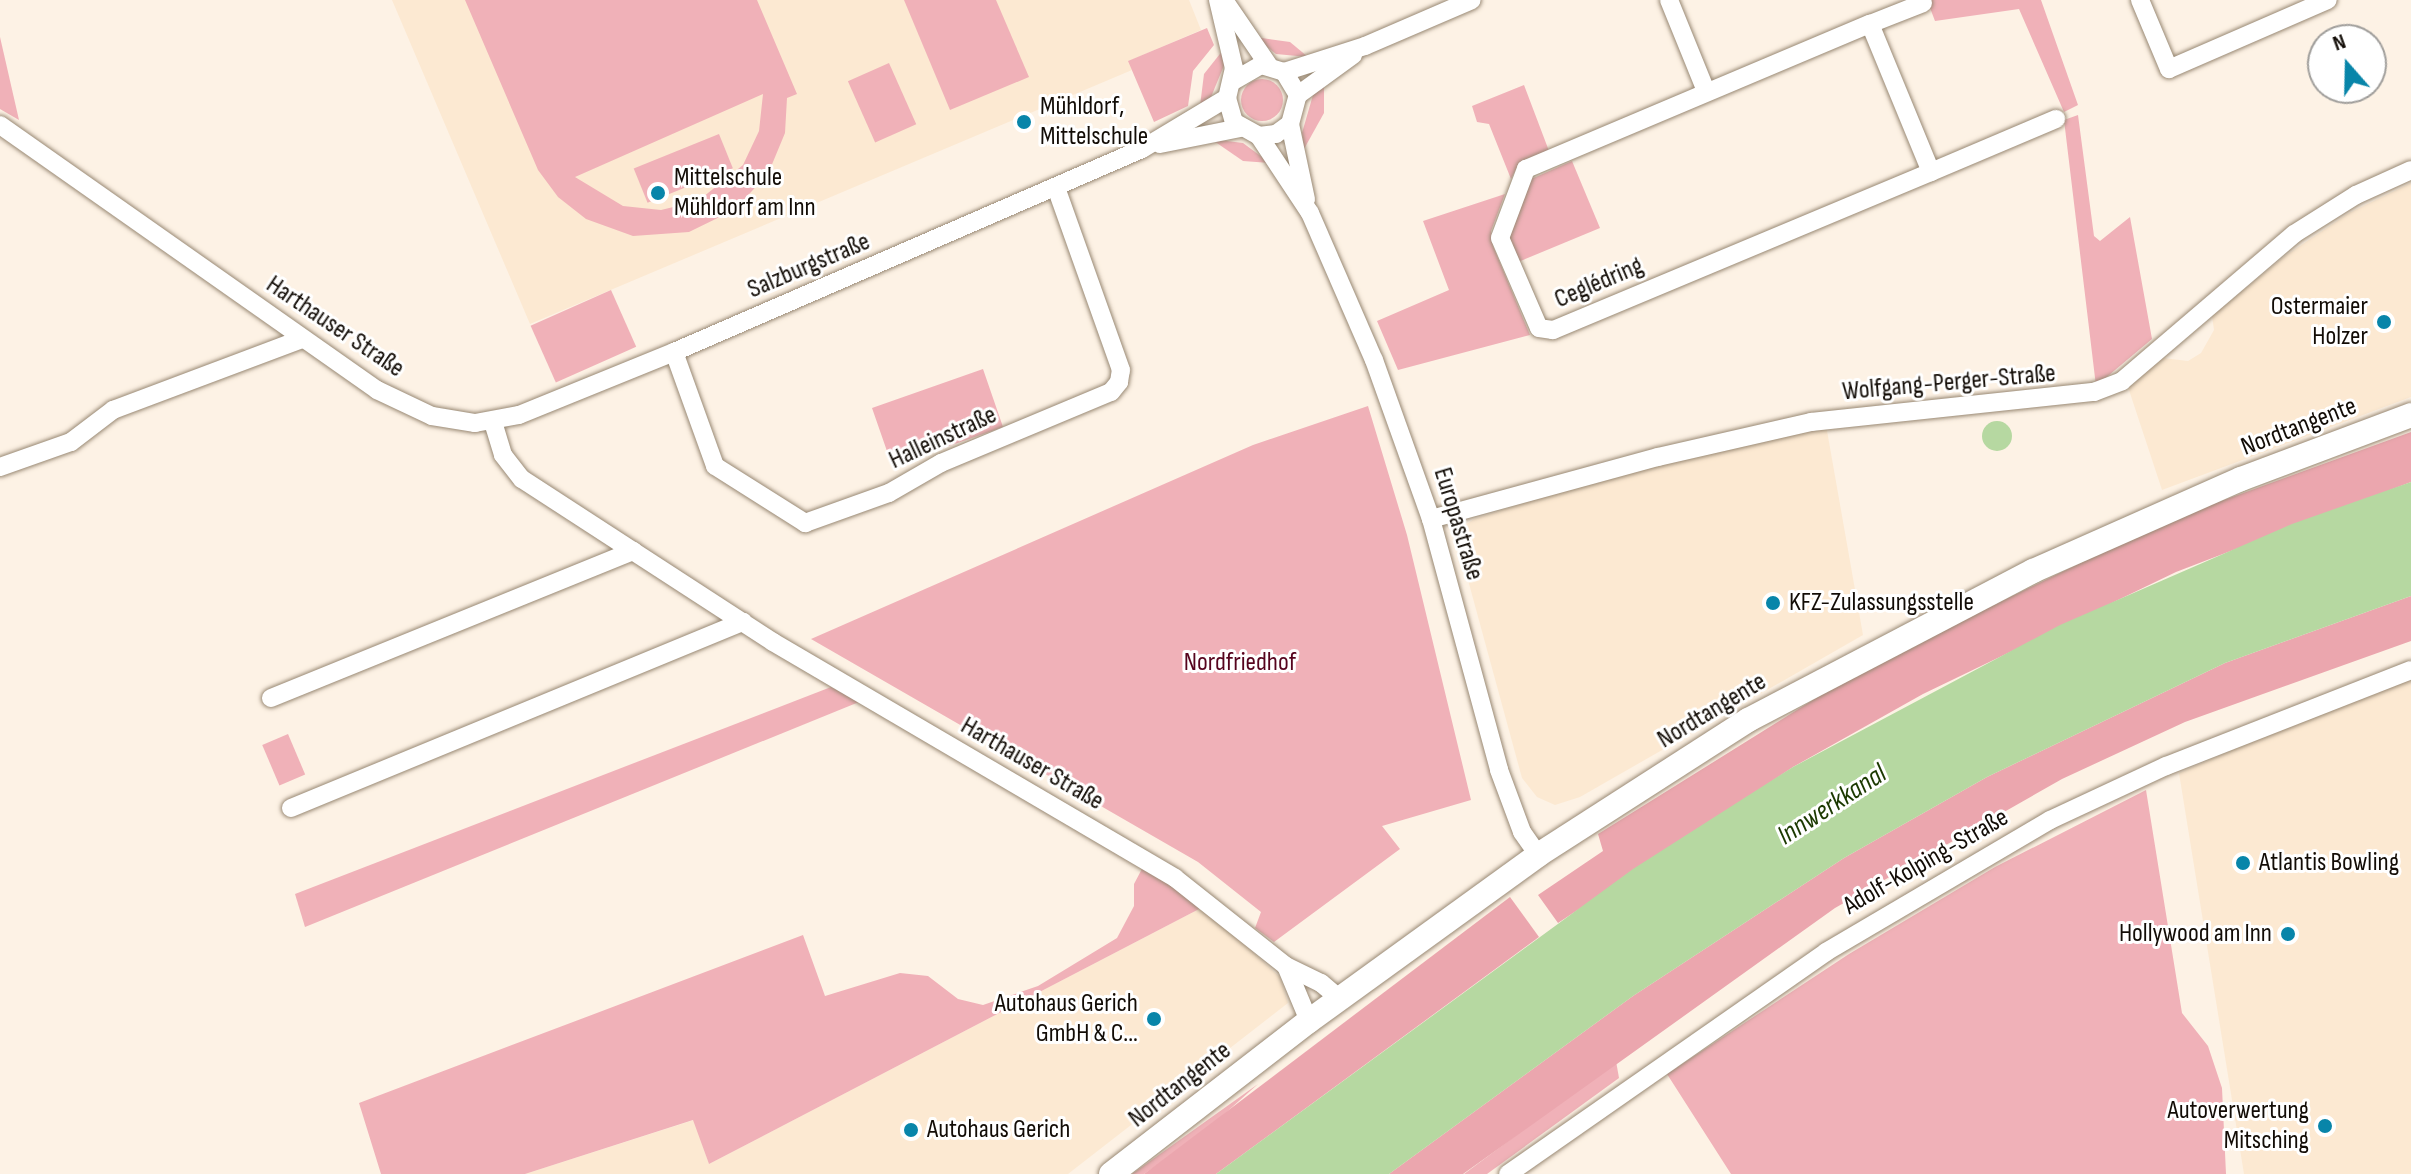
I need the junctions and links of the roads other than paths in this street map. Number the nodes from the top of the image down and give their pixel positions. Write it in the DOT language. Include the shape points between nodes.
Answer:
graph roads {
  1 [pos="1218,0"];
  2 [pos="1224,0"];
  3 [pos="1472,0"];
  4 [pos="1669,0"];
  5 [pos="2140,0"];
  6 [pos="2328,0"];
  7 [pos="1923,3"];
  8 [pos="1870,24"];
  9 [pos="1365,46"];
  10 [pos="1276,69"];
  11 [pos="1230,90"];
  12 [pos="1706,91"];
  13 [pos="1298,95"];
  14 [pos="2056,119"];
  15 [pos="1290,124"];
  16 [pos="1240,128"];
  17 [pos="4,133"];
  18 [pos="1259,136"];
  19 [pos="1142,149"];
  20 [pos="2411,170"];
  21 [pos="1931,172"];
  22 [pos="1056,187"];
  23 [pos="1310,213"];
  24 [pos="302,339"];
  25 [pos="674,352"];
  26 [pos="2411,415"];
  27 [pos="493,422"];
  28 [pos="0,467"];
  29 [pos="1431,519"];
  30 [pos="633,551"];
  31 [pos="743,622"];
  32 [pos="2411,670"];
  33 [pos="271,698"];
  34 [pos="291,808"];
  35 [pos="1538,855"];
  36 [pos="1286,966"];
  37 [pos="1339,998"];
  38 [pos="1309,1021"];
  39 [pos="1111,1174"];
  40 [pos="1508,1174"];
  1 -- 11 [label="street"];
  2 -- 10 [label="street"];
  3 -- 9 [label="street"];
  4 -- 12 [label="street"];
  5 -- 6 [label="street" via="2169,69"];
  7 -- 8 [label="street, Ceglédring"];
  8 -- 12 [label="street, Ceglédring"];
  8 -- 21 [label="street"];
  9 -- 10 [label="street"];
  9 -- 13 [label="street"];
  10 -- 11 [label="street" via="1245,70"];
  10 -- 13 [label="street"];
  11 -- 16 [label="street"];
  11 -- 19 [label="street, Salzburgstraße"];
  12 -- 21 [label="street, Ceglédring" via="1522,175 1500,238 1539,328 1553,330"];
  13 -- 15 [label="street"];
  14 -- 21 [label="street, Ceglédring"];
  15 -- 18 [label="street" via="1276,134"];
  15 -- 23 [label="street, Europastraße"];
  16 -- 18 [label="street"];
  16 -- 19 [label="street, Salzburgstraße"];
  17 -- 24 [label="street, Harthauser Straße"];
  18 -- 23 [label="street, Europastraße"];
  19 -- 22 [label="street, Salzburgstraße"];
  20 -- 29 [label="street, Wolfgang-Perger-Straße" via="2356,195 2294,234 2122,381 2094,392 1811,422"];
  22 -- 25 [label="street, Salzburgstraße"];
  22 -- 25 [label="street, Halleinstraße" via="1121,370 1119,382 1111,392 941,463 889,493 805,523 715,466"];
  23 -- 29 [label="street, Europastraße" via="1374,360"];
  24 -- 27 [label="street, Harthauser Straße" via="377,390 423,412 454,421"];
  24 -- 28 [label="street" via="113,410 71,442"];
  25 -- 27 [label="street, Salzburgstraße"];
  26 -- 35 [label="main road, Nordtangente" via="2176,506 1991,592 1748,720"];
  27 -- 30 [label="street, Harthauser Straße" via="503,455 522,479"];
  29 -- 35 [label="street, Europastraße" via="1499,770 1522,832"];
  30 -- 31 [label="street, Harthauser Straße"];
  30 -- 33 [label="street"];
  31 -- 34 [label="street"];
  31 -- 36 [label="street, Harthauser Straße" via="1175,878"];
  32 -- 40 [label="street, Adolf-Kolping-Straße" via="2205,750 2050,820 1826,952"];
  35 -- 37 [label="main road, Nordtangente"];
  36 -- 37 [label="street, Harthauser Straße"];
  36 -- 38 [label="street, Harthauser Straße"];
  37 -- 38 [label="main road, Nordtangente"];
  38 -- 39 [label="main road, Nordtangente"];
}
